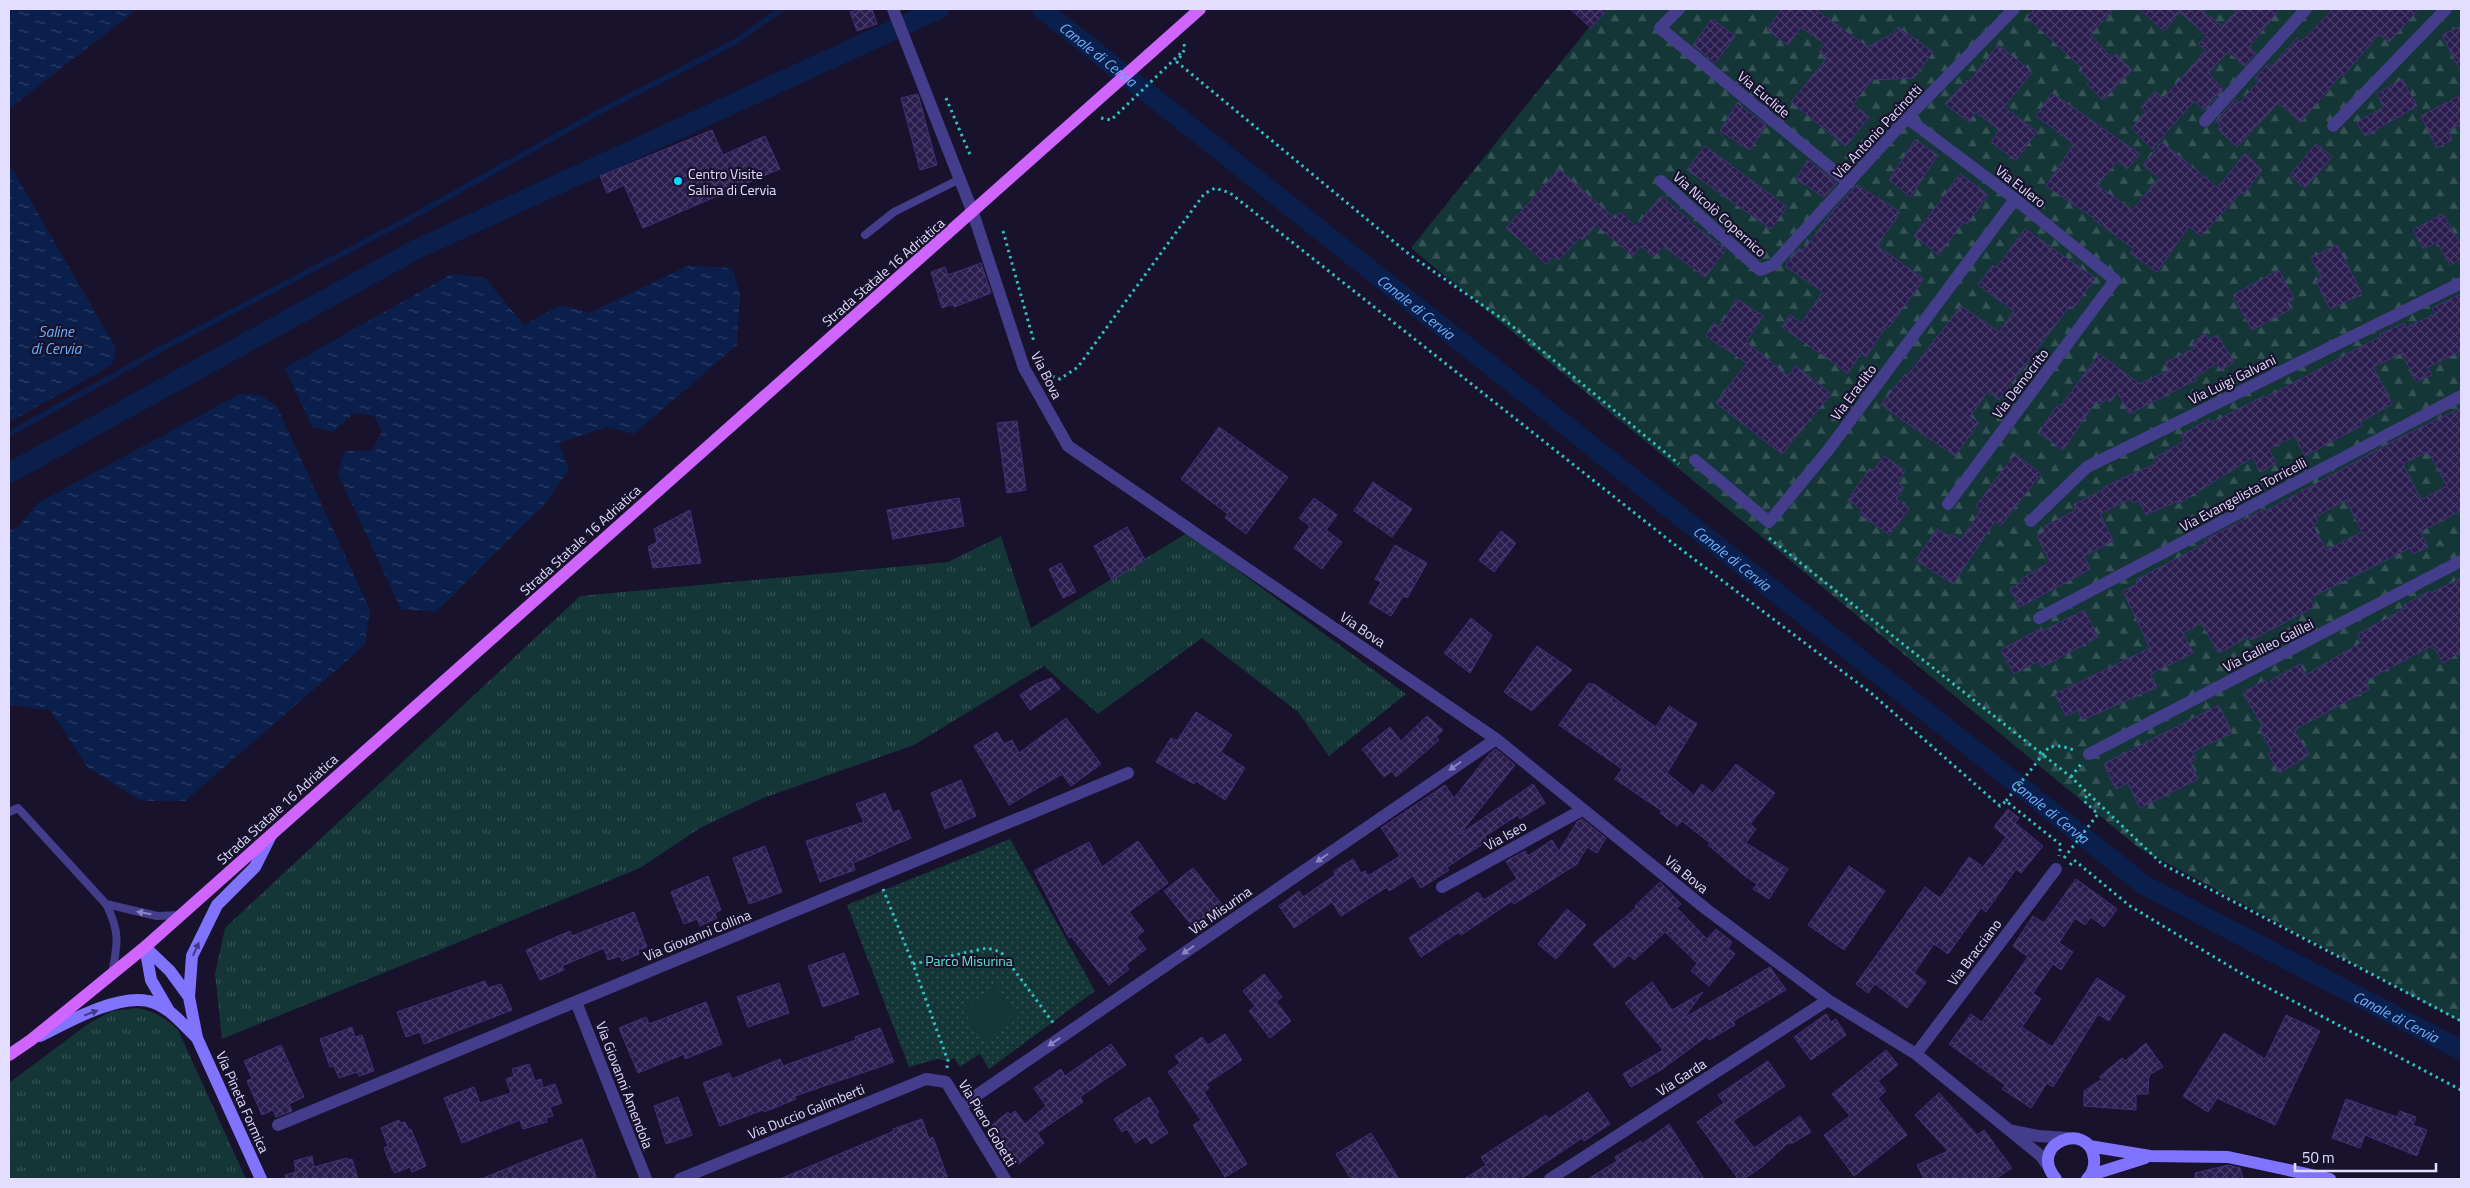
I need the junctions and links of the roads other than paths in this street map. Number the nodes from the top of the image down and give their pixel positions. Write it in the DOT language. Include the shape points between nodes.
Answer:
graph roads {
  1 [pos="1200,9"];
  2 [pos="1679,9"];
  3 [pos="2014,9"];
  4 [pos="2306,9"];
  5 [pos="2446,9"];
  6 [pos="894,10"];
  7 [pos="1907,118"];
  8 [pos="2205,121"];
  9 [pos="2333,126"];
  10 [pos="960,179"];
  11 [pos="1661,181"];
  12 [pos="1849,184"];
  13 [pos="2014,199"];
  14 [pos="973,213"];
  15 [pos="865,235"];
  16 [pos="1760,270"];
  17 [pos="2115,280"];
  18 [pos="2461,283"];
  19 [pos="2461,396"];
  20 [pos="1691,465"];
  21 [pos="1948,504"];
  22 [pos="2030,521"];
  23 [pos="2461,562"];
  24 [pos="2039,618"];
  25 [pos="1496,738"];
  26 [pos="2089,754"];
  27 [pos="1128,772"];
  28 [pos="1582,810"];
  29 [pos="9,812"];
  30 [pos="270,835"];
  31 [pos="2055,870"];
  32 [pos="1442,887"];
  33 [pos="106,904"];
  34 [pos="182,914"];
  35 [pos="145,947"];
  36 [pos="112,974"];
  37 [pos="189,997"];
  38 [pos="1828,1000"];
  39 [pos="576,1002"];
  40 [pos="169,1011"];
  41 [pos="197,1038"];
  42 [pos="31,1040"];
  43 [pos="1916,1054"];
  44 [pos="9,1055"];
  45 [pos="946,1082"];
  46 [pos="961,1106"];
  47 [pos="278,1125"];
  48 [pos="2010,1130"];
  49 [pos="2068,1138"];
  50 [pos="2089,1146"];
  51 [pos="2150,1156"];
  52 [pos="2048,1166"];
  53 [pos="2089,1177"];
  54 [pos="261,1179"];
  55 [pos="646,1179"];
  56 [pos="680,1179"];
  57 [pos="1005,1179"];
  58 [pos="1550,1179"];
  59 [pos="2056,1179"];
  60 [pos="2330,1179"];
  1 -- 14 [label="main road, Strada Statale 16 Adriatica"];
  2 -- 12 [label="street, Via Euclide" via="1660,28"];
  3 -- 7 [label="street, Via Antonio Pacinotti"];
  4 -- 8 [label="street"];
  5 -- 9 [label="street"];
  6 -- 10 [label="street, Via Bova"];
  7 -- 12 [label="street, Via Antonio Pacinotti"];
  7 -- 13 [label="street, Via Eulero"];
  10 -- 14 [label="street, Via Bova"];
  10 -- 15 [label="lane" via="894,212"];
  11 -- 16 [label="street, Via Nicolò Copernico"];
  12 -- 16 [label="street, Via Antonio Pacinotti" via="1773,265"];
  13 -- 17 [label="street, Via Eulero"];
  13 -- 20 [label="street, Via Eraclito" via="1829,449 1770,522"];
  14 -- 25 [label="street, Via Bova" via="1024,368 1068,446"];
  14 -- 30 [label="main road, Strada Statale 16 Adriatica"];
  17 -- 21 [label="street, Via Democrito"];
  18 -- 22 [label="street, Via Luigi Galvani" via="2087,467"];
  19 -- 24 [label="street, Via Evangelista Torricelli"];
  23 -- 26 [label="street, Via Galileo Galilei"];
  25 -- 28 [label="street, Via Bova"];
  25 -- 46 [label="street, Via Misurina, one-way"];
  27 -- 39 [label="street, Via Giovanni Collina"];
  28 -- 32 [label="street, Via Iseo"];
  28 -- 38 [label="street, Via Bova" via="1706,909"];
  29 -- 33 [label="lane" via="18,808"];
  30 -- 34 [label="main road, Strada Statale 16 Adriatica"];
  37 -- 30 [label="street, Via Pineta Formica, one-way" via="192,956 216,905 254,867"];
  31 -- 43 [label="street, Via Bracciano"];
  34 -- 33 [label="lane, one-way" via="158,916"];
  33 -- 36 [label="lane" via="115,922 118,940"];
  34 -- 35 [label="main road, Strada Statale 16 Adriatica"];
  35 -- 36 [label="main road, Strada Statale 16 Adriatica"];
  35 -- 37 [label="street, Via Pineta Formica" via="170,971"];
  35 -- 40 [label="street, Via Pineta Formica" via="151,980"];
  36 -- 42 [label="main road, Strada Statale 16 Adriatica"];
  37 -- 41 [label="street, Via Pineta Formica"];
  38 -- 43 [label="street, Via Bova"];
  38 -- 58 [label="street, Via Garda"];
  39 -- 47 [label="street, Via Giovanni Collina"];
  39 -- 55 [label="street, Via Giovanni Amendola"];
  40 -- 41 [label="street, Via Pineta Formica"];
  42 -- 40 [label="street, Via Pineta Formica, one-way" via="119,1002 148,1001"];
  41 -- 54 [label="street, Via Pineta Formica"];
  42 -- 44 [label="main road, Strada Statale 16 Adriatica"];
  43 -- 48 [label="street, Via Bova"];
  45 -- 46 [label="street, Via Piero Gobetti"];
  45 -- 56 [label="street, Via Duccio Galimberti" via="926,1079"];
  46 -- 57 [label="street, Via Piero Gobetti"];
  48 -- 49 [label="street, Via Bova"];
  48 -- 52 [label="street, Via Bova"];
  49 -- 50 [label="street" via="2083,1141"];
  49 -- 52 [label="street" via="2050,1151"];
  50 -- 51 [label="street"];
  50 -- 53 [label="street" via="2095,1160"];
  51 -- 53 [label="street"];
  51 -- 60 [label="street" via="2228,1156"];
  52 -- 59 [label="street"];
}
